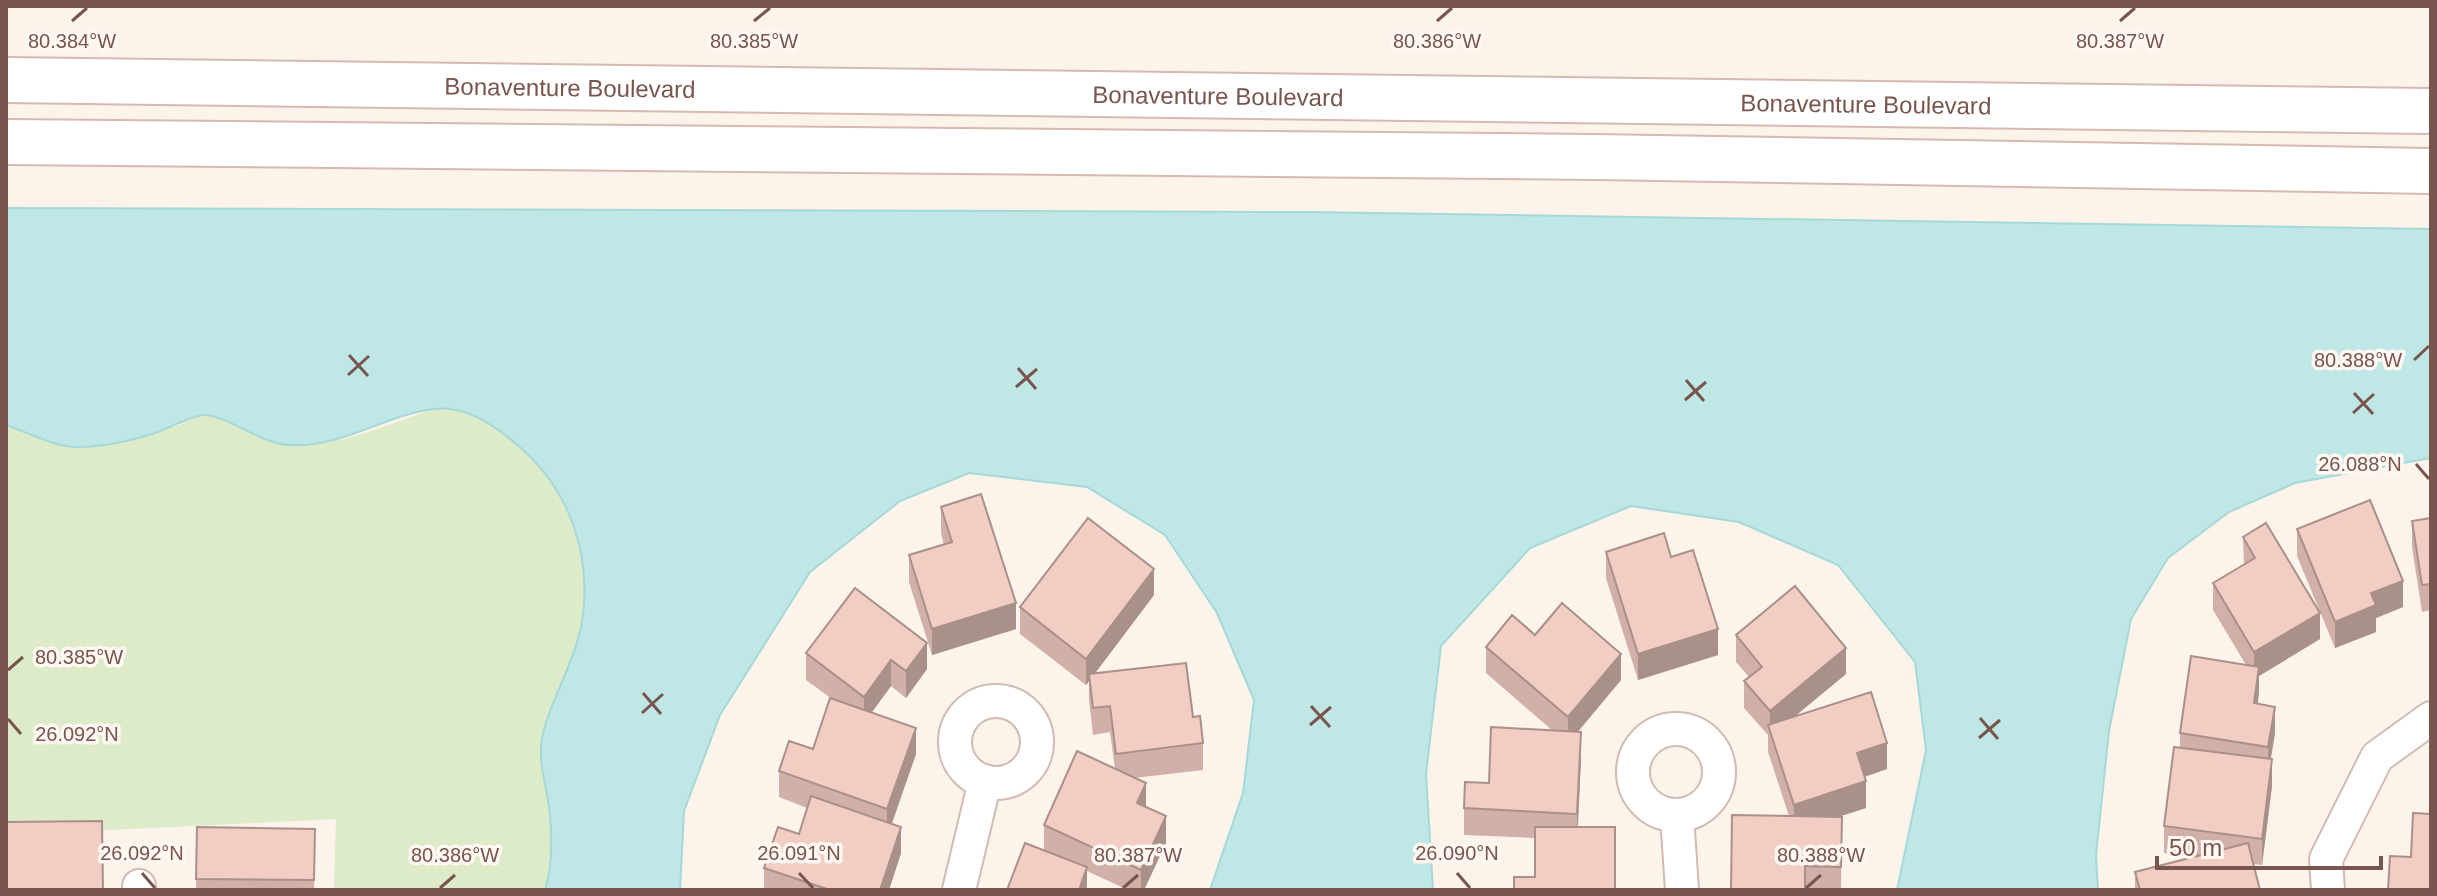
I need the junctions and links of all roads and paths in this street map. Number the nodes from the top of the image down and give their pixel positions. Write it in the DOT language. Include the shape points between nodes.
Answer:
graph roads {
  1 [pos="6,80"];
  2 [pos="2431,111"];
  3 [pos="6,142"];
  4 [pos="2431,171"];
  5 [pos="2431,718"];
  6 [pos="985,781"];
  7 [pos="1677,816"];
  8 [pos="959,890"];
  9 [pos="1682,890"];
  10 [pos="2328,890"];
  1 -- 2 [label="main road, Bonaventure Boulevard"];
  3 -- 4 [label="main road"];
  5 -- 10 [label="street" via="2377,757 2326,859"];
  6 -- 8 [label="street"];
  7 -- 9 [label="street"];
}
